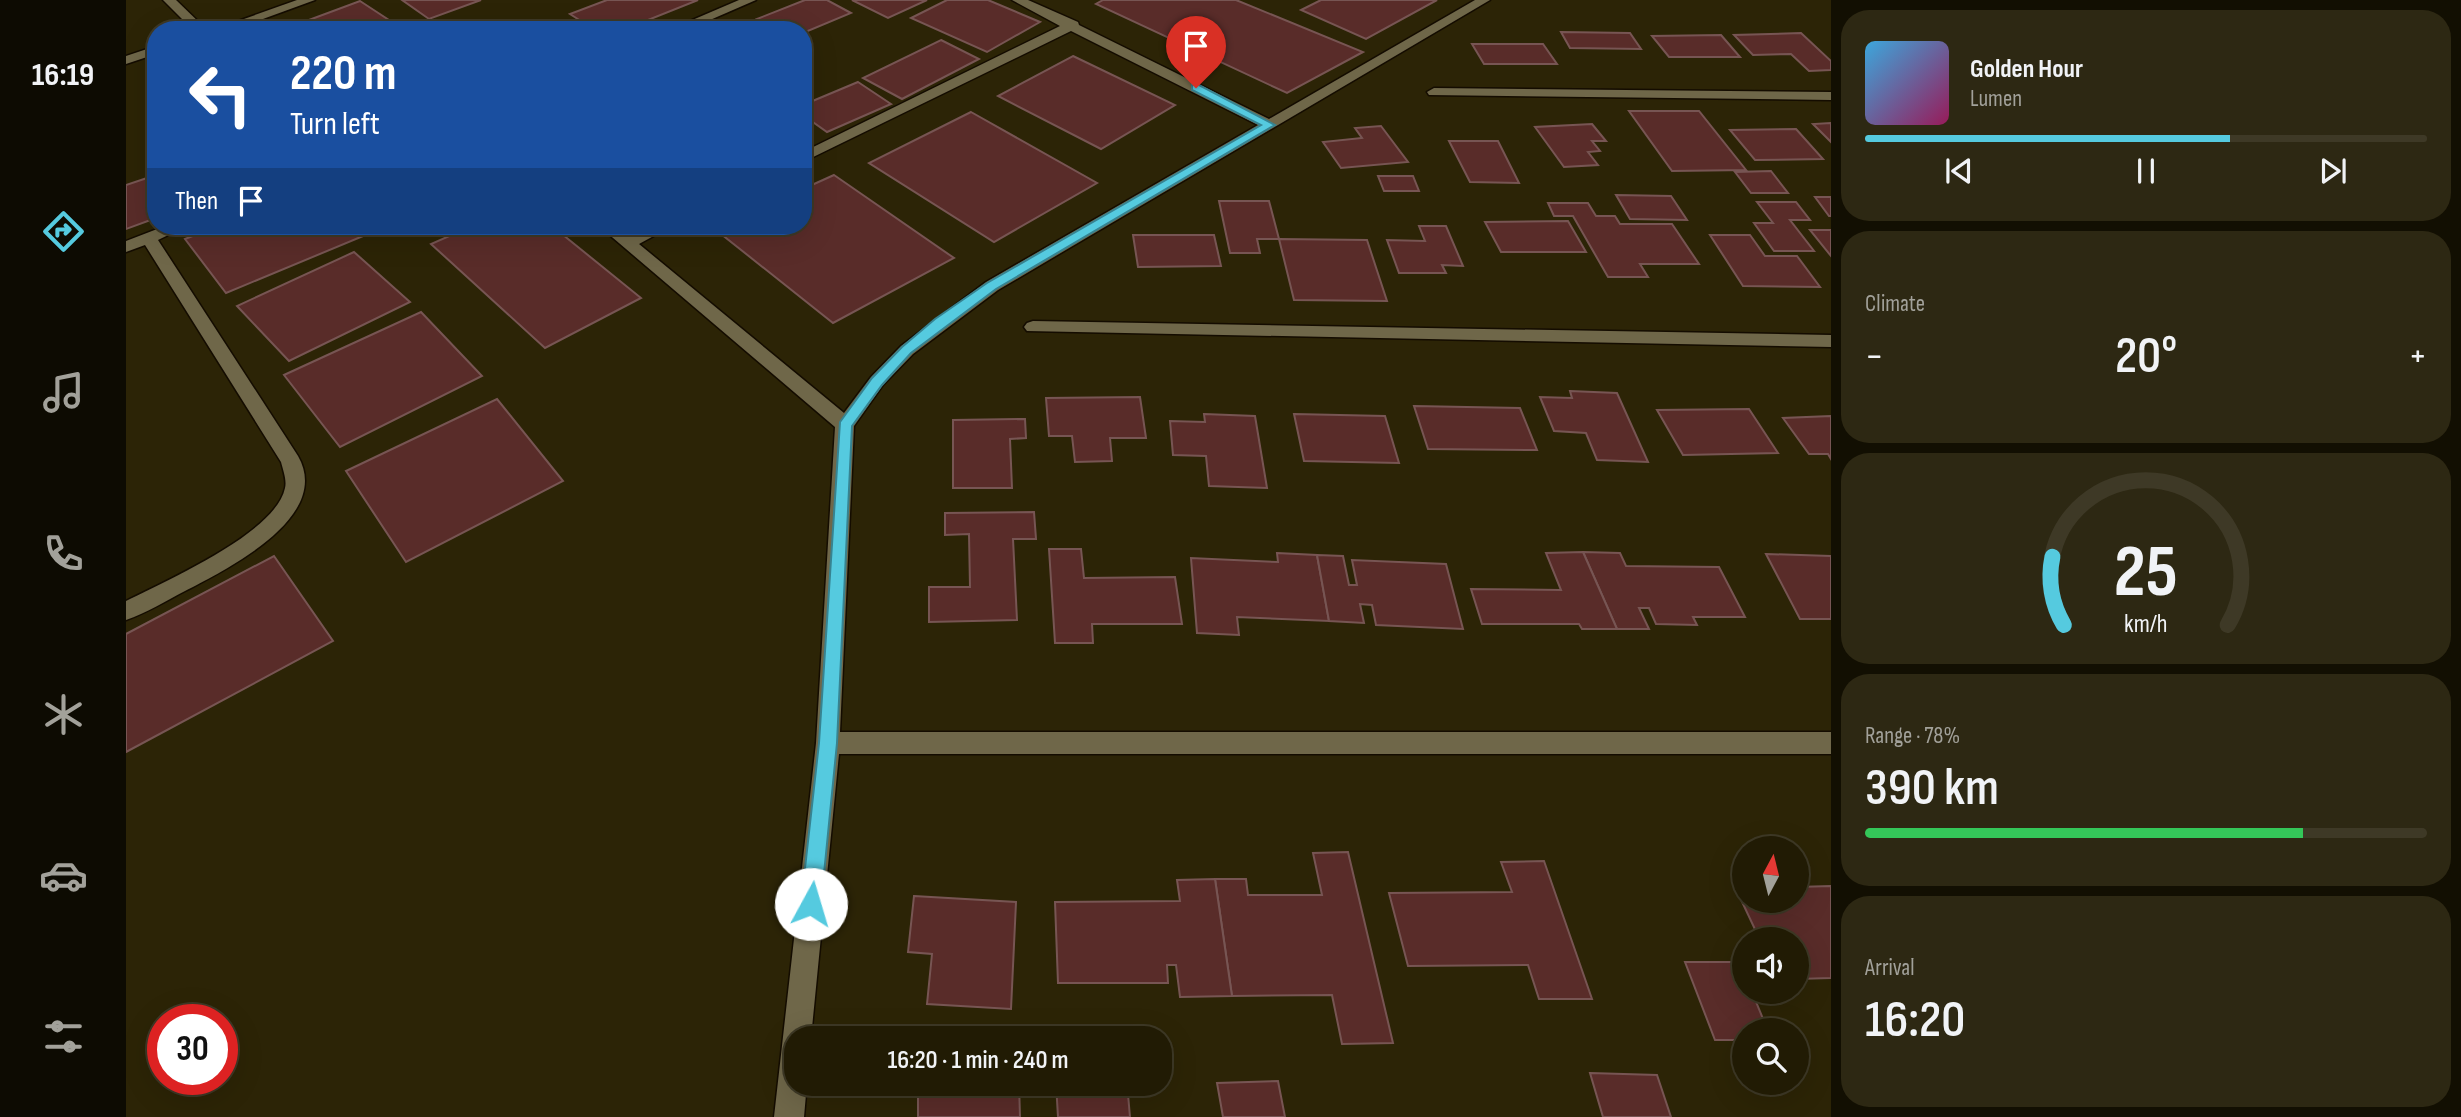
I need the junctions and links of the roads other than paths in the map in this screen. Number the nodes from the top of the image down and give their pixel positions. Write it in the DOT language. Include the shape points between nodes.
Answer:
graph roads {
  1 [pos="169,0"];
  2 [pos="309,0"];
  3 [pos="750,0"];
  4 [pos="1018,0"];
  5 [pos="1484,0"];
  6 [pos="191,21"];
  7 [pos="246,21"];
  8 [pos="698,21"];
  9 [pos="1073,25"];
  10 [pos="147,53"];
  11 [pos="126,60"];
  12 [pos="1434,92"];
  13 [pos="1831,96"];
  14 [pos="1269,125"];
  15 [pos="812,154"];
  16 [pos="156,235"];
  17 [pos="619,235"];
  18 [pos="645,235"];
  19 [pos="149,238"];
  20 [pos="629,243"];
  21 [pos="126,247"];
  22 [pos="1033,327"];
  23 [pos="1831,341"];
  24 [pos="845,425"];
  25 [pos="126,611"];
  26 [pos="828,743"];
  27 [pos="1831,743"];
  28 [pos="798,1026"];
  29 [pos="791,1096"];
  30 [pos="789,1117"];
  1 -- 6 [label="street"];
  2 -- 7 [label="street"];
  3 -- 8 [label="street"];
  4 -- 9 [label="street"];
  5 -- 14 [label="street"];
  9 -- 14 [label="street"];
  9 -- 15 [label="street"];
  10 -- 11 [label="street"];
  12 -- 13 [label="street"];
  14 -- 24 [label="street" via="950,315 877,381"];
  16 -- 19 [label="street"];
  17 -- 20 [label="street"];
  18 -- 20 [label="street"];
  19 -- 21 [label="street"];
  19 -- 25 [label="street" via="291,461 295,489 279,520 252,543"];
  20 -- 24 [label="street"];
  22 -- 23 [label="street"];
  24 -- 26 [label="street"];
  26 -- 27 [label="street"];
  26 -- 28 [label="street"];
  29 -- 30 [label="street"];
}
